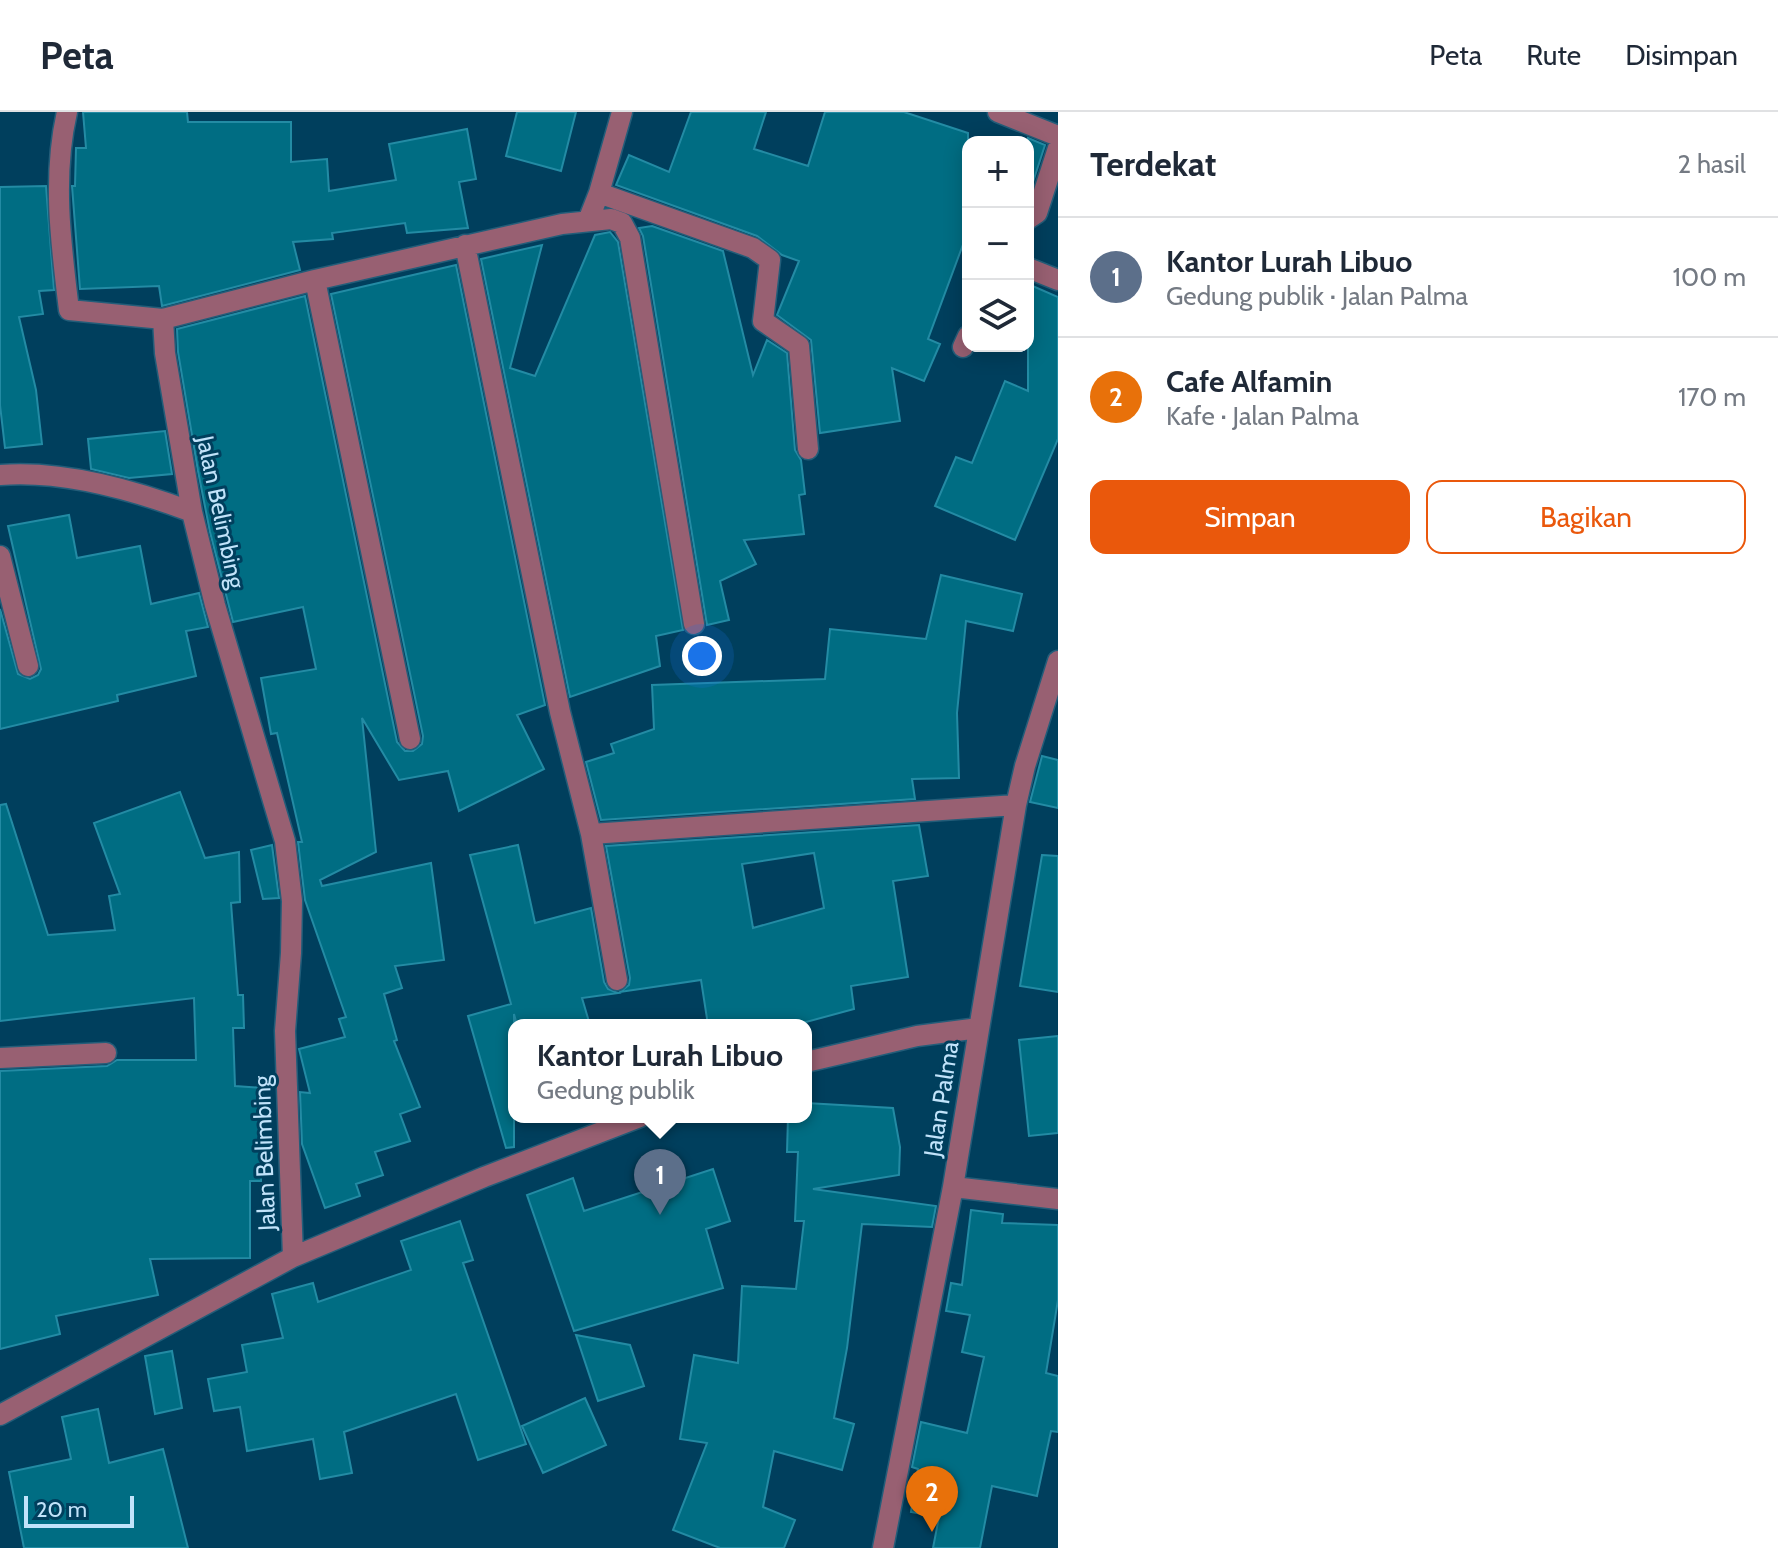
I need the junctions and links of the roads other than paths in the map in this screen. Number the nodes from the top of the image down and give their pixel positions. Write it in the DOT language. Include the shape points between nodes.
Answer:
graph roads {
  1 [pos="67,112"];
  2 [pos="622,112"];
  3 [pos="998,112"];
  4 [pos="1058,136"];
  5 [pos="1058,148"];
  6 [pos="599,193"];
  7 [pos="1034,215"];
  8 [pos="588,221"];
  9 [pos="465,245"];
  10 [pos="1034,270"];
  11 [pos="315,280"];
  12 [pos="1058,280"];
  13 [pos="163,319"];
  14 [pos="808,449"];
  15 [pos="0,475"];
  16 [pos="192,512"];
  17 [pos="0,556"];
  18 [pos="694,624"];
  19 [pos="28,666"];
  20 [pos="1057,670"];
  21 [pos="410,739"];
  22 [pos="1016,805"];
  23 [pos="591,834"];
  24 [pos="617,980"];
  25 [pos="979,1028"];
  26 [pos="106,1053"];
  27 [pos="0,1058"];
  28 [pos="812,1061"];
  29 [pos="624,1123"];
  30 [pos="953,1187"];
  31 [pos="1058,1199"];
  32 [pos="293,1257"];
  33 [pos="0,1415"];
  34 [pos="883,1548"];
  1 -- 13 [label="street" via="59,144 69,310"];
  2 -- 6 [label="street"];
  3 -- 4 [label="street"];
  5 -- 7 [label="street"];
  6 -- 8 [label="street"];
  6 -- 14 [label="street" via="753,248 770,260 763,321 799,346"];
  8 -- 9 [label="street"];
  8 -- 18 [label="street" via="622,223 630,238"];
  9 -- 11 [label="street"];
  9 -- 23 [label="street" via="560,712"];
  10 -- 12 [label="street"];
  11 -- 13 [label="street"];
  11 -- 21 [label="street"];
  13 -- 16 [label="street, Jalan Belimbing"];
  15 -- 16 [label="street" via="46,474"];
  16 -- 32 [label="street, Jalan Belimbing" via="285,841 292,901 285,1031"];
  17 -- 19 [label="street"];
  20 -- 22 [label="street, Jalan Palma"];
  22 -- 23 [label="street"];
  22 -- 25 [label="street, Jalan Palma"];
  23 -- 24 [label="street"];
  25 -- 28 [label="street" via="917,1036"];
  25 -- 30 [label="street, Jalan Palma"];
  26 -- 27 [label="street"];
  29 -- 32 [label="street"];
  30 -- 31 [label="street"];
  30 -- 34 [label="street, Jalan Palma"];
  32 -- 33 [label="street"];
}
